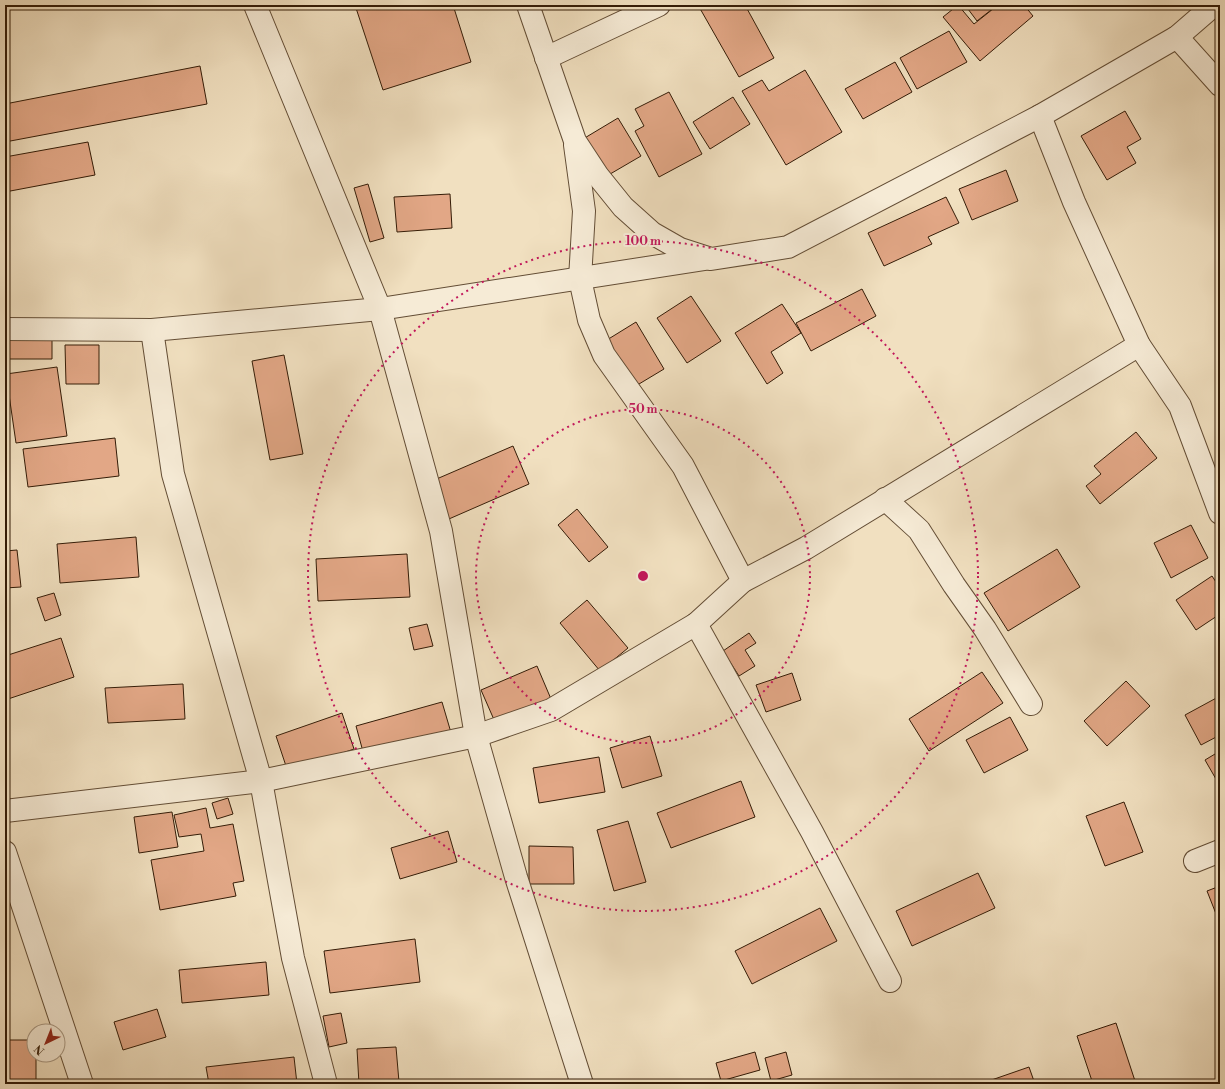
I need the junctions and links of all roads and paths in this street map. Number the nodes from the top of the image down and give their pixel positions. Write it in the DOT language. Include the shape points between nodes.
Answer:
graph roads {
  1 [pos="255,5"];
  2 [pos="528,5"];
  3 [pos="659,5"];
  4 [pos="1214,5"];
  5 [pos="1177,36"];
  6 [pos="546,58"];
  7 [pos="1220,85"];
  8 [pos="1040,116"];
  9 [pos="575,141"];
  10 [pos="711,258"];
  11 [pos="580,279"];
  12 [pos="380,309"];
  13 [pos="5,329"];
  14 [pos="152,330"];
  15 [pos="1139,345"];
  16 [pos="885,499"];
  17 [pos="1220,513"];
  18 [pos="743,581"];
  19 [pos="696,624"];
  20 [pos="1031,704"];
  21 [pos="476,736"];
  22 [pos="261,781"];
  23 [pos="5,811"];
  24 [pos="1220,851"];
  25 [pos="5,852"];
  26 [pos="1195,861"];
  27 [pos="890,981"];
  28 [pos="82,1084"];
  29 [pos="326,1084"];
  30 [pos="582,1084"];
  1 -- 12 [label="street"];
  2 -- 6 [label="street"];
  3 -- 6 [label="street"];
  4 -- 5 [label="street"];
  5 -- 7 [label="street"];
  5 -- 8 [label="street"];
  6 -- 9 [label="street"];
  8 -- 10 [label="street" via="788,247"];
  8 -- 15 [label="street" via="1074,202"];
  9 -- 10 [label="street" via="623,207 652,233 680,249"];
  9 -- 11 [label="street" via="584,211"];
  10 -- 11 [label="street"];
  11 -- 12 [label="street"];
  11 -- 18 [label="street" via="589,320 604,355 682,466"];
  12 -- 14 [label="street"];
  12 -- 21 [label="street" via="441,531"];
  13 -- 14 [label="street"];
  14 -- 22 [label="street" via="173,474"];
  15 -- 16 [label="street"];
  15 -- 17 [label="street" via="1180,406"];
  16 -- 18 [label="street" via="806,548"];
  16 -- 20 [label="street" via="918,530 985,629"];
  18 -- 19 [label="street"];
  19 -- 21 [label="street" via="551,710"];
  19 -- 27 [label="street" via="812,832"];
  21 -- 22 [label="street"];
  21 -- 30 [label="street" via="516,877"];
  22 -- 23 [label="street"];
  22 -- 29 [label="street" via="294,958"];
  24 -- 26 [label="street"];
  25 -- 28 [label="street"];
}
